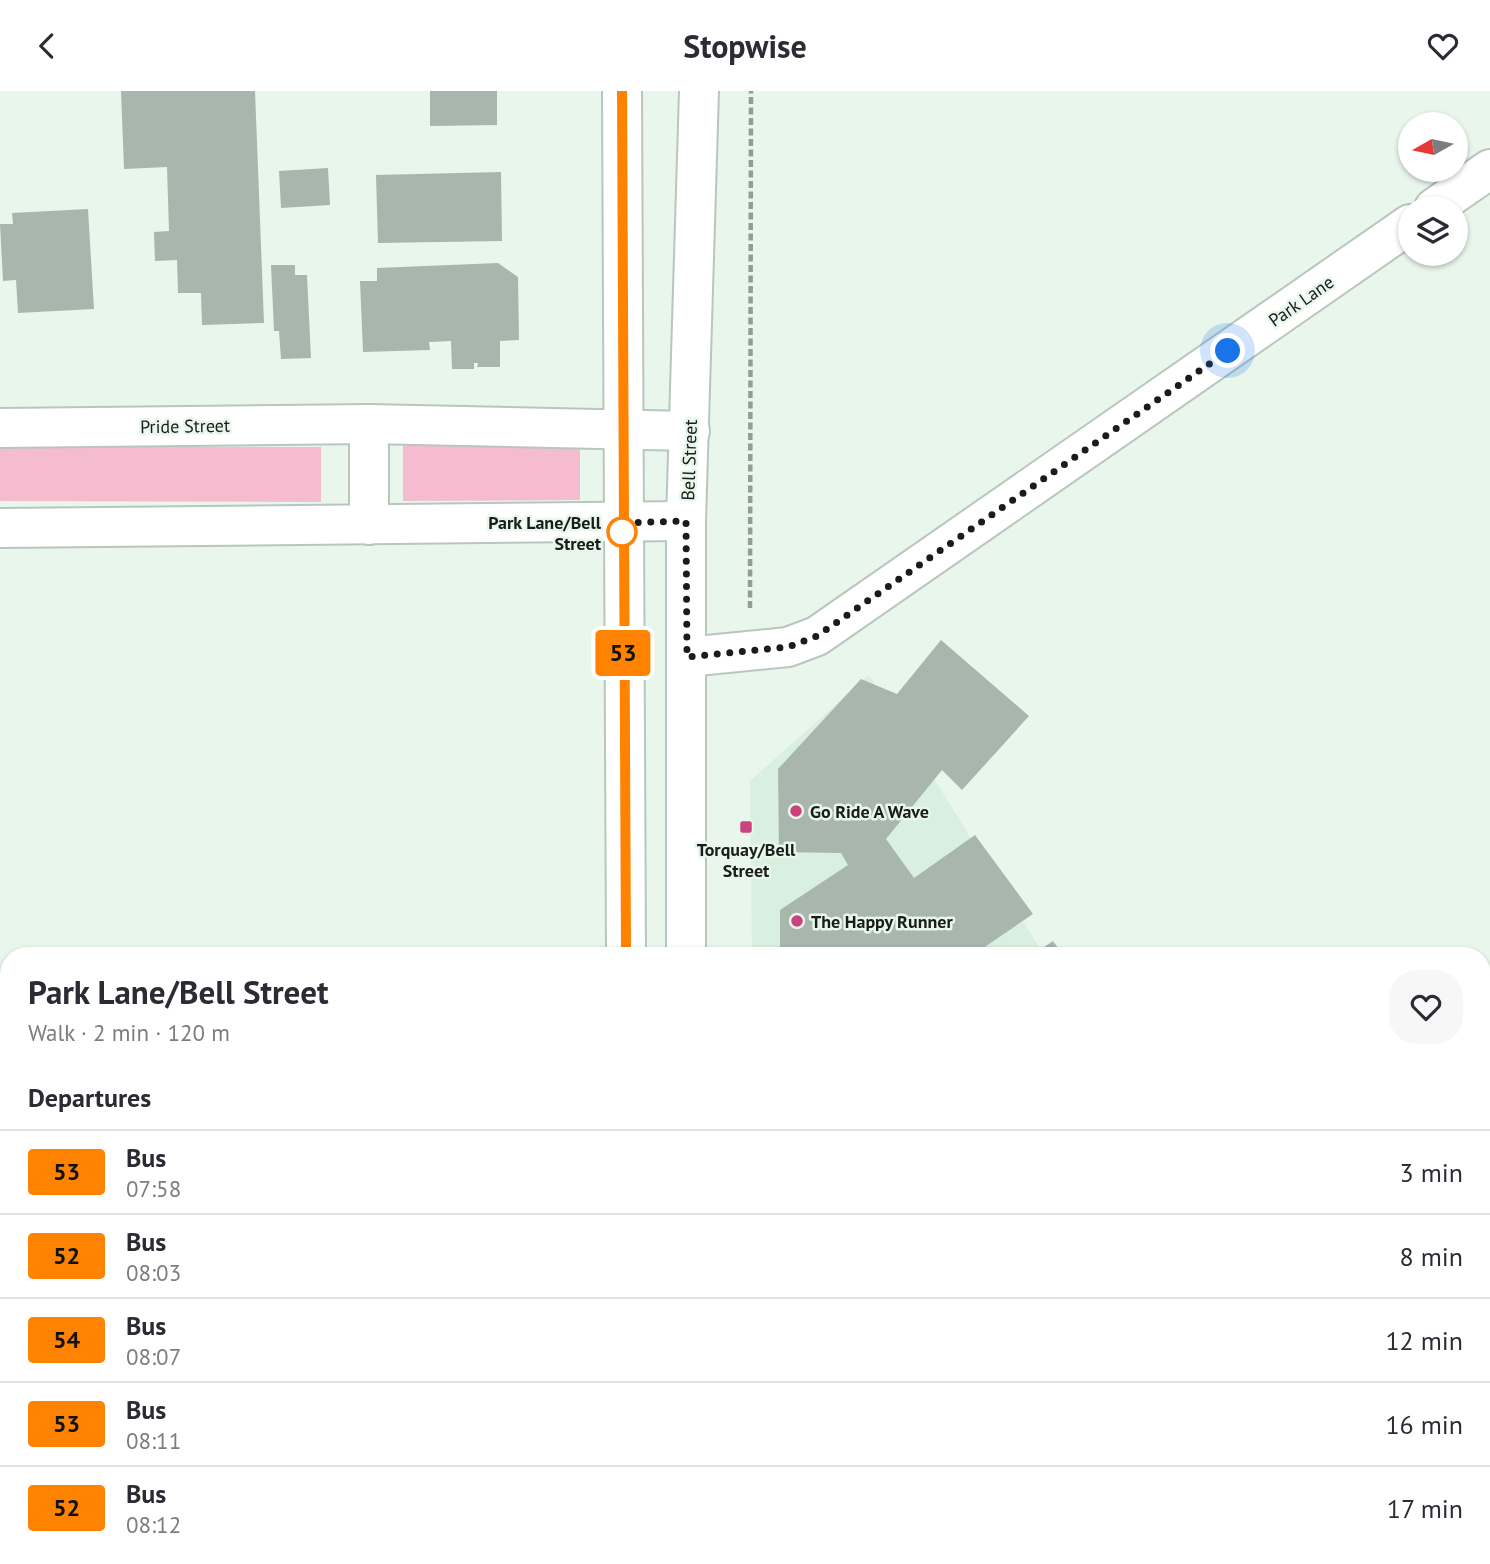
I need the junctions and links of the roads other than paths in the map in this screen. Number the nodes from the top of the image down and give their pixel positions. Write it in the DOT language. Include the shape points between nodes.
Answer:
graph roads {
  1 [pos="622,91"];
  2 [pos="699,91"];
  3 [pos="1490,169"];
  4 [pos="1451,196"];
  5 [pos="1398,233"];
  6 [pos="369,424"];
  7 [pos="0,428"];
  8 [pos="623,430"];
  9 [pos="690,431"];
  10 [pos="686,521"];
  11 [pos="622,523"];
  12 [pos="369,525"];
  13 [pos="0,528"];
  14 [pos="687,657"];
  15 [pos="626,947"];
  16 [pos="686,947"];
  1 -- 8 [label="street"];
  2 -- 9 [label="street, Bell Street"];
  3 -- 4 [label="street"];
  5 -- 14 [label="street, Park Lane" via="817,636 788,647"];
  6 -- 7 [label="street, Pride Street"];
  6 -- 8 [label="street, Pride Street"];
  6 -- 12 [label="street"];
  8 -- 9 [label="street, Pride Street"];
  8 -- 11 [label="street"];
  9 -- 10 [label="street, Bell Street"];
  10 -- 11 [label="street"];
  10 -- 14 [label="street, Bell Street"];
  11 -- 12 [label="street"];
  11 -- 15 [label="street"];
  12 -- 13 [label="street"];
  14 -- 16 [label="street, Bell Street"];
}
